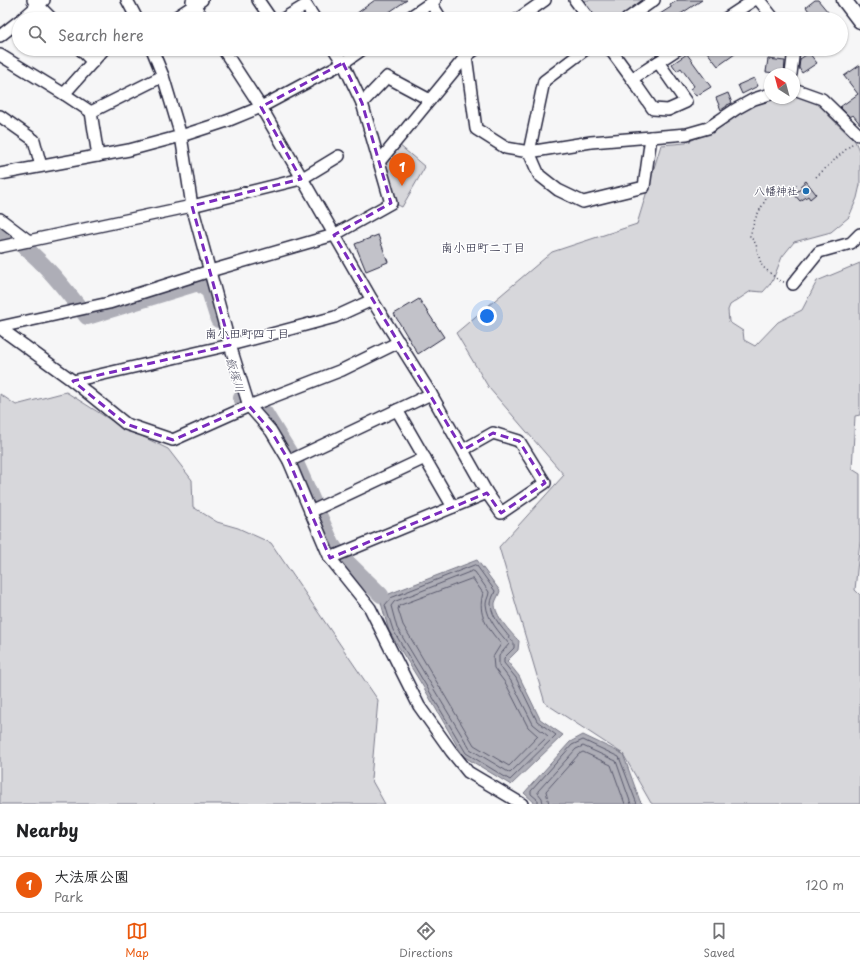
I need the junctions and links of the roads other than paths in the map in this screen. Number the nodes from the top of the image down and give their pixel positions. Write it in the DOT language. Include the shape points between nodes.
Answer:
graph roads {
  1 [pos="127,0"];
  2 [pos="258,0"];
  3 [pos="545,0"];
  4 [pos="575,0"];
  5 [pos="654,0"];
  6 [pos="754,0"];
  7 [pos="759,0"];
  8 [pos="844,0"];
  9 [pos="433,1"];
  10 [pos="38,2"];
  11 [pos="196,2"];
  12 [pos="29,12"];
  13 [pos="46,12"];
  14 [pos="131,12"];
  15 [pos="183,12"];
  16 [pos="200,12"];
  17 [pos="266,12"];
  18 [pos="294,12"];
  19 [pos="310,12"];
  20 [pos="417,12"];
  21 [pos="438,12"];
  22 [pos="528,12"];
  23 [pos="584,12"];
  24 [pos="637,12"];
  25 [pos="736,12"];
  26 [pos="768,12"];
  27 [pos="860,21"];
  28 [pos="12,27"];
  29 [pos="0,36"];
  30 [pos="0,55"];
  31 [pos="87,56"];
  32 [pos="98,56"];
  33 [pos="155,56"];
  34 [pos="228,56"];
  35 [pos="338,56"];
  36 [pos="354,56"];
  37 [pos="461,56"];
  38 [pos="464,56"];
  39 [pos="577,56"];
  40 [pos="615,56"];
  41 [pos="667,56"];
  42 [pos="793,56"];
  43 [pos="93,62"];
  44 [pos="658,62"];
  45 [pos="343,63"];
  46 [pos="792,68"];
  47 [pos="163,76"];
  48 [pos="632,79"];
  49 [pos="800,90"];
  50 [pos="64,94"];
  51 [pos="764,96"];
  52 [pos="430,100"];
  53 [pos="362,103"];
  54 [pos="261,107"];
  55 [pos="90,112"];
  56 [pos="0,116"];
  57 [pos="181,136"];
  58 [pos="860,136"];
  59 [pos="651,137"];
  60 [pos="529,152"];
  61 [pos="98,156"];
  62 [pos="339,156"];
  63 [pos="379,162"];
  64 [pos="41,166"];
  65 [pos="0,174"];
  66 [pos="301,179"];
  67 [pos="192,206"];
  68 [pos="0,219"];
  69 [pos="860,234"];
  70 [pos="334,235"];
  71 [pos="29,241"];
  72 [pos="0,247"];
  73 [pos="210,272"];
  74 [pos="793,284"];
  75 [pos="372,300"];
  76 [pos="0,327"];
  77 [pos="398,342"];
  78 [pos="230,345"];
  79 [pos="73,381"];
  80 [pos="432,394"];
  81 [pos="250,406"];
  82 [pos="397,410"];
  83 [pos="463,450"];
  84 [pos="425,458"];
  85 [pos="289,461"];
  86 [pos="487,492"];
  87 [pos="453,507"];
  88 [pos="310,512"];
  89 [pos="330,558"];
  90 [pos="522,804"];
  1 -- 14 [label="street"];
  2 -- 17 [label="street"];
  3 -- 22 [label="street"];
  4 -- 23 [label="street"];
  5 -- 24 [label="street"];
  6 -- 25 [label="street"];
  7 -- 26 [label="street"];
  8 -- 27 [label="main road"];
  9 -- 20 [label="street"];
  9 -- 21 [label="street"];
  10 -- 12 [label="street"];
  10 -- 13 [label="street"];
  11 -- 15 [label="street"];
  11 -- 16 [label="street"];
  18 -- 19 [label="street" via="306,5"];
  28 -- 29 [label="street"];
  30 -- 50 [label="street"];
  31 -- 43 [label="street"];
  32 -- 43 [label="street"];
  33 -- 47 [label="street"];
  34 -- 54 [label="street"];
  35 -- 45 [label="street"];
  36 -- 45 [label="street"];
  37 -- 52 [label="street"];
  38 -- 60 [label="street" via="476,129 506,148"];
  39 -- 60 [label="street" via="544,81"];
  40 -- 48 [label="street"];
  41 -- 44 [label="street"];
  42 -- 46 [label="street"];
  43 -- 50 [label="street"];
  44 -- 48 [label="street"];
  44 -- 48 [label="street" via="686,102 668,110 653,109"];
  45 -- 53 [label="street"];
  45 -- 54 [label="street"];
  47 -- 55 [label="street"];
  47 -- 57 [label="street"];
  49 -- 58 [label="street" via="822,98"];
  50 -- 55 [label="street"];
  51 -- 59 [label="street" via="736,109 708,128 687,134"];
  52 -- 53 [label="street" via="387,77"];
  52 -- 63 [label="street"];
  53 -- 63 [label="street"];
  54 -- 57 [label="street"];
  54 -- 66 [label="street"];
  55 -- 61 [label="street"];
  56 -- 64 [label="street" via="34,140"];
  57 -- 61 [label="street"];
  57 -- 67 [label="street"];
  59 -- 60 [label="street" via="592,142"];
  59 -- 60 [label="street" via="644,187 583,202 558,190 539,175"];
  61 -- 64 [label="street"];
  62 -- 66 [label="street"];
  63 -- 70 [label="street" via="391,203"];
  64 -- 65 [label="street"];
  66 -- 67 [label="street"];
  66 -- 70 [label="street"];
  67 -- 71 [label="street"];
  67 -- 73 [label="street"];
  68 -- 71 [label="street"];
  69 -- 74 [label="street" via="851,243 819,252"];
  70 -- 73 [label="street"];
  70 -- 75 [label="street"];
  71 -- 72 [label="street"];
  73 -- 76 [label="street" via="109,303"];
  73 -- 78 [label="street"];
  75 -- 77 [label="street"];
  75 -- 78 [label="street" via="336,317"];
  76 -- 79 [label="street"];
  77 -- 80 [label="street"];
  77 -- 81 [label="street" via="342,370"];
  78 -- 79 [label="street"];
  78 -- 81 [label="street"];
  79 -- 81 [label="street" via="126,424 173,440"];
  80 -- 82 [label="street"];
  80 -- 83 [label="street"];
  81 -- 85 [label="street" via="271,431"];
  82 -- 84 [label="street"];
  82 -- 85 [label="street"];
  83 -- 86 [label="street"];
  83 -- 86 [label="street" via="493,433 519,441 544,483 501,514"];
  84 -- 87 [label="street"];
  84 -- 88 [label="street"];
  85 -- 88 [label="street"];
  86 -- 87 [label="street"];
  87 -- 89 [label="street"];
  88 -- 89 [label="street"];
  89 -- 90 [label="street" via="370,608 419,706 451,751 468,772"];
}
